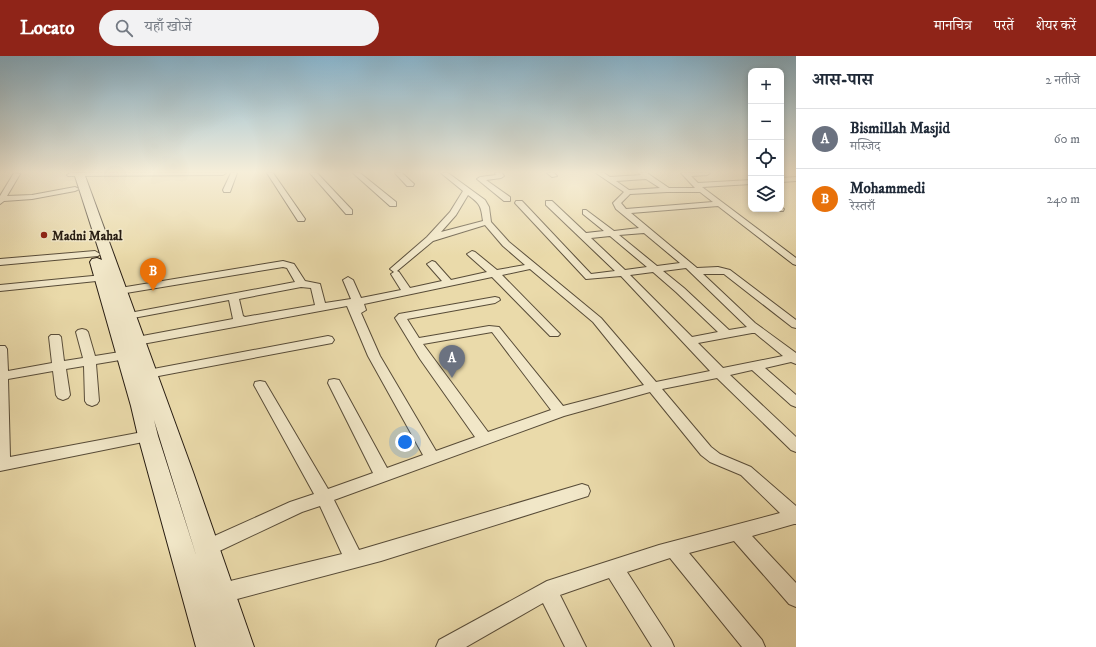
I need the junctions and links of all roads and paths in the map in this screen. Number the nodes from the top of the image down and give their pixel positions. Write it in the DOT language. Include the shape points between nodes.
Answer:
graph roads {
  1 [pos="81,201"];
  2 [pos="84,201"];
  3 [pos="289,201"];
  4 [pos="338,201"];
  5 [pos="390,201"];
  6 [pos="460,201"];
  7 [pos="480,201"];
  8 [pos="619,201"];
  9 [pos="715,201"];
  10 [pos="549,203"];
  11 [pos="394,204"];
  12 [pos="519,204"];
  13 [pos="719,204"];
  14 [pos="624,211"];
  15 [pos="349,212"];
  16 [pos="586,212"];
  17 [pos="301,219"];
  18 [pos="487,222"];
  19 [pos="646,230"];
  20 [pos="611,233"];
  21 [pos="584,236"];
  22 [pos="430,239"];
  23 [pos="796,250"];
  24 [pos="782,251"];
  25 [pos="95,254"];
  26 [pos="472,254"];
  27 [pos="0,262"];
  28 [pos="796,262"];
  29 [pos="432,264"];
  30 [pos="527,267"];
  31 [pos="691,268"];
  32 [pos="655,269"];
  33 [pos="623,273"];
  34 [pos="495,274"];
  35 [pos="103,278"];
  36 [pos="348,280"];
  37 [pos="450,283"];
  38 [pos="301,284"];
  39 [pos="0,288"];
  40 [pos="120,291"];
  41 [pos="407,292"];
  42 [pos="232,296"];
  43 [pos="495,300"];
  44 [pos="357,305"];
  45 [pos="321,308"];
  46 [pos="128,316"];
  47 [pos="242,321"];
  48 [pos="796,325"];
  49 [pos="754,326"];
  50 [pos="82,332"];
  51 [pos="554,334"];
  52 [pos="726,334"];
  53 [pos="55,336"];
  54 [pos="328,340"];
  55 [pos="688,340"];
  56 [pos="416,342"];
  57 [pos="132,348"];
  58 [pos="1,349"];
  59 [pos="795,358"];
  60 [pos="90,361"];
  61 [pos="58,366"];
  62 [pos="755,366"];
  63 [pos="720,373"];
  64 [pos="148,374"];
  65 [pos="1,376"];
  66 [pos="334,383"];
  67 [pos="260,385"];
  68 [pos="652,387"];
  69 [pos="63,395"];
  70 [pos="92,401"];
  71 [pos="796,402"];
  72 [pos="560,412"];
  73 [pos="148,436"];
  74 [pos="485,439"];
  75 [pos="796,446"];
  76 [pos="432,458"];
  77 [pos="1,465"];
  78 [pos="383,476"];
  79 [pos="582,491"];
  80 [pos="324,497"];
  81 [pos="796,516"];
  82 [pos="737,532"];
  83 [pos="207,548"];
  84 [pos="674,549"];
  85 [pos="354,560"];
  86 [pos="614,569"];
  87 [pos="547,590"];
  88 [pos="222,593"];
  89 [pos="796,597"];
  90 [pos="210,647"];
  91 [pos="239,647"];
  92 [pos="446,647"];
  93 [pos="576,647"];
  94 [pos="664,647"];
  95 [pos="755,647"];
  1 -- 25 [label="street"];
  2 -- 40 [label="street"];
  3 -- 17 [label="street"];
  4 -- 15 [label="street"];
  5 -- 11 [label="street"];
  6 -- 22 [label="street" via="453,213"];
  7 -- 18 [label="street" via="485,207"];
  8 -- 14 [label="street" via="619,207"];
  9 -- 13 [label="street"];
  10 -- 21 [label="street"];
  12 -- 33 [label="street" via="589,277"];
  13 -- 14 [label="street"];
  13 -- 24 [label="street"];
  14 -- 19 [label="street"];
  16 -- 20 [label="street"];
  18 -- 22 [label="street"];
  18 -- 68 [label="street" via="509,247 597,320"];
  19 -- 20 [label="street"];
  19 -- 31 [label="street"];
  20 -- 21 [label="street"];
  20 -- 32 [label="street"];
  21 -- 33 [label="street"];
  22 -- 41 [label="street" via="395,272"];
  23 -- 24 [label="street"];
  24 -- 28 [label="street"];
  25 -- 27 [label="street"];
  25 -- 35 [label="street"];
  26 -- 34 [label="street"];
  29 -- 37 [label="street"];
  30 -- 34 [label="street"];
  31 -- 32 [label="street"];
  31 -- 48 [label="street" via="727,272"];
  31 -- 49 [label="street"];
  32 -- 33 [label="street"];
  32 -- 52 [label="street"];
  33 -- 55 [label="street"];
  34 -- 37 [label="street"];
  34 -- 51 [label="street"];
  35 -- 39 [label="street"];
  35 -- 57 [label="street"];
  36 -- 44 [label="street"];
  37 -- 41 [label="street"];
  38 -- 40 [label="street" via="291,266 283,264"];
  38 -- 42 [label="street"];
  38 -- 45 [label="street" via="316,286"];
  40 -- 46 [label="street"];
  41 -- 44 [label="street"];
  42 -- 46 [label="street"];
  42 -- 47 [label="street" via="238,318"];
  43 -- 56 [label="street" via="403,316 401,318"];
  44 -- 45 [label="street" via="348,302"];
  44 -- 76 [label="street" via="374,356"];
  45 -- 47 [label="street"];
  46 -- 57 [label="street"];
  47 -- 57 [label="street"];
  49 -- 52 [label="street" via="752,330"];
  49 -- 59 [label="street"];
  50 -- 60 [label="street"];
  52 -- 55 [label="street"];
  53 -- 61 [label="street"];
  54 -- 64 [label="street"];
  55 -- 63 [label="street"];
  56 -- 72 [label="street" via="495,329"];
  56 -- 74 [label="street"];
  57 -- 60 [label="street"];
  57 -- 64 [label="street"];
  57 -- 73 [label="street"];
  58 -- 65 [label="street"];
  59 -- 62 [label="street"];
  60 -- 61 [label="street"];
  60 -- 70 [label="street"];
  61 -- 65 [label="street"];
  61 -- 69 [label="street"];
  62 -- 63 [label="street"];
  62 -- 71 [label="street"];
  63 -- 68 [label="street"];
  63 -- 75 [label="street"];
  64 -- 83 [label="street"];
  65 -- 77 [label="street"];
  66 -- 78 [label="street"];
  67 -- 80 [label="street"];
  68 -- 72 [label="street"];
  68 -- 81 [label="street" via="706,451 714,458 746,471"];
  72 -- 74 [label="street"];
  73 -- 77 [label="street"];
  73 -- 90 [label="street"];
  74 -- 76 [label="street"];
  76 -- 78 [label="street"];
  78 -- 80 [label="street"];
  79 -- 85 [label="street"];
  80 -- 83 [label="street" via="296,507"];
  80 -- 85 [label="street"];
  81 -- 82 [label="street"];
  82 -- 84 [label="street"];
  82 -- 89 [label="street"];
  83 -- 88 [label="street"];
  84 -- 86 [label="street"];
  84 -- 95 [label="street"];
  85 -- 88 [label="street"];
  86 -- 87 [label="street"];
  86 -- 94 [label="street"];
  87 -- 92 [label="street"];
  87 -- 93 [label="street"];
  88 -- 91 [label="street"];
}
